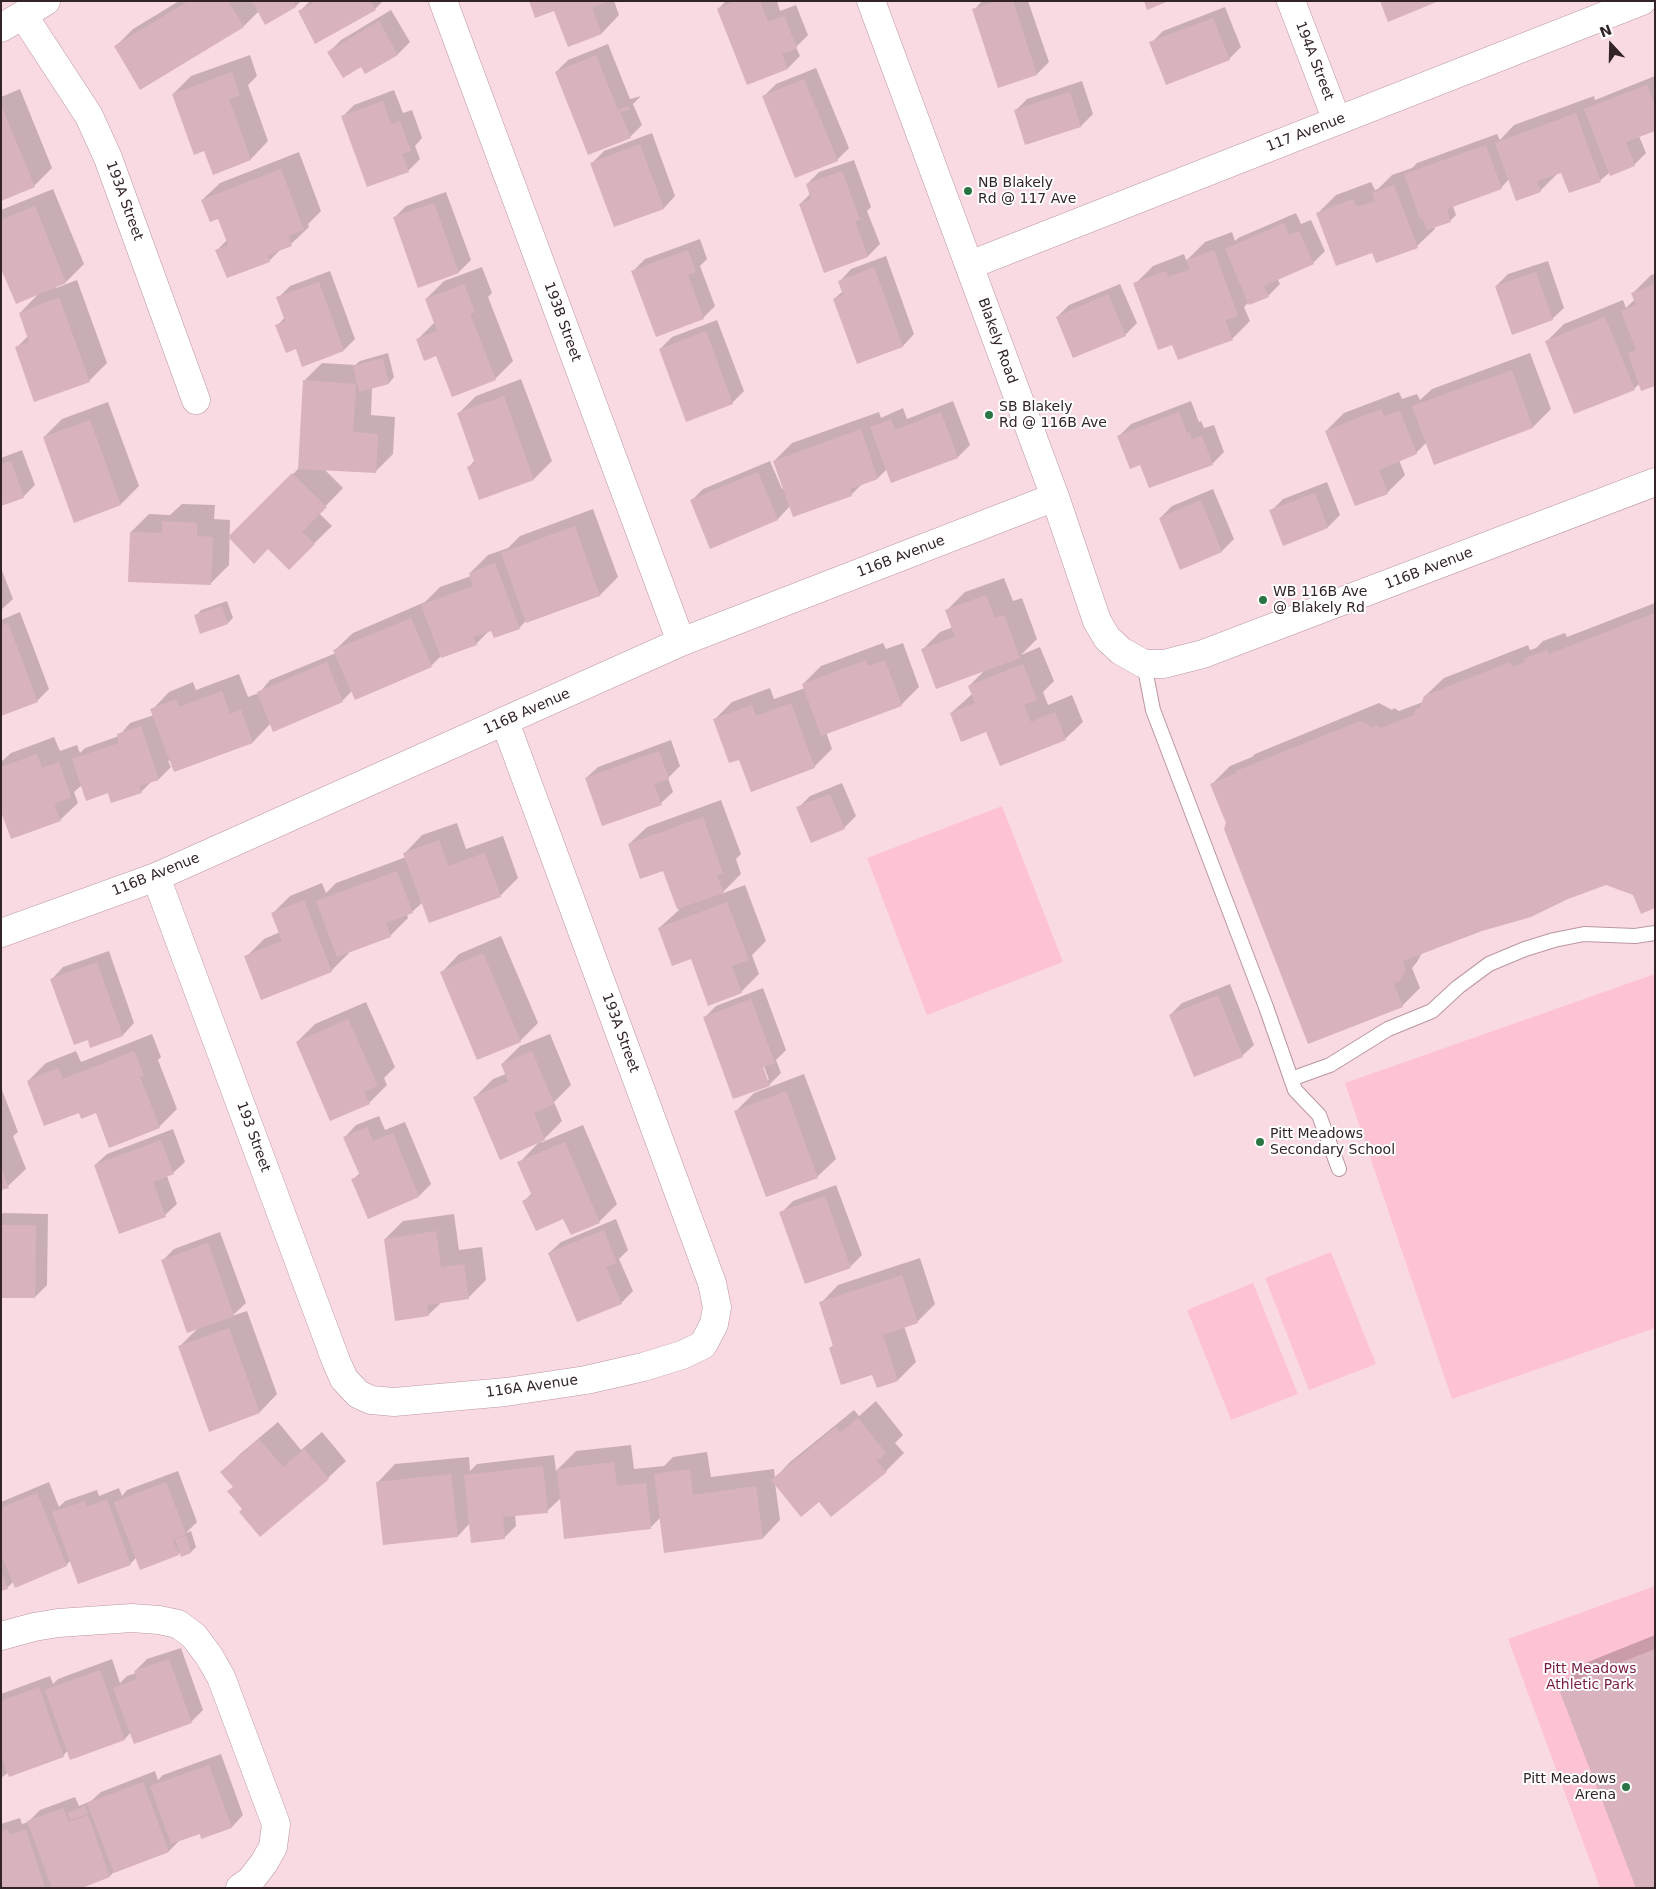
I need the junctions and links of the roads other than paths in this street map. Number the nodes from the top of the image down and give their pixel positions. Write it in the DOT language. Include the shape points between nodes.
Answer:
graph roads {
  1 [pos="442,1"];
  2 [pos="872,1"];
  3 [pos="1291,1"];
  4 [pos="1642,1"];
  5 [pos="24,15"];
  6 [pos="1337,121"];
  7 [pos="970,265"];
  8 [pos="196,400"];
  9 [pos="1655,482"];
  10 [pos="1055,497"];
  11 [pos="681,642"];
  12 [pos="1144,664"];
  13 [pos="505,722"];
  14 [pos="156,877"];
  15 [pos="1655,932"];
  16 [pos="1,933"];
  17 [pos="1293,1084"];
  18 [pos="1340,1169"];
  19 [pos="703,1345"];
  20 [pos="358,1394"];
  21 [pos="1,1636"];
  22 [pos="240,1888"];
  1 -- 11 [label="street, 193B Street"];
  2 -- 7 [label="street, Blakely Road"];
  3 -- 6 [label="street, 194A Street"];
  4 -- 6 [label="street, 117 Avenue"];
  5 -- 8 [label="street, 193A Street" via="89,116 108,158"];
  6 -- 7 [label="street, 117 Avenue"];
  7 -- 10 [label="street, Blakely Road"];
  9 -- 12 [label="street, 116B Avenue" via="1204,654 1164,664"];
  10 -- 11 [label="street, 116B Avenue"];
  10 -- 12 [label="street, Blakely Road" via="1097,621 1107,638 1120,650"];
  11 -- 13 [label="street, 116B Avenue"];
  12 -- 17 [label="lane" via="1153,710"];
  13 -- 14 [label="street, 116B Avenue"];
  13 -- 19 [label="street, 193A Street" via="712,1283 717,1307 714,1324"];
  14 -- 16 [label="street, 116B Avenue"];
  14 -- 20 [label="street, 193 Street" via="336,1361 344,1379"];
  15 -- 17 [label="lane" via="1635,936 1584,934 1525,948 1489,964 1432,1010 1388,1030"];
  17 -- 18 [label="lane" via="1319,1115"];
  19 -- 20 [label="street, 116A Avenue" via="643,1367 586,1380 394,1402 370,1400"];
  21 -- 22 [label="street" via="58,1623 132,1618 178,1624 194,1636 221,1676 276,1824 273,1847 264,1864"];
}
